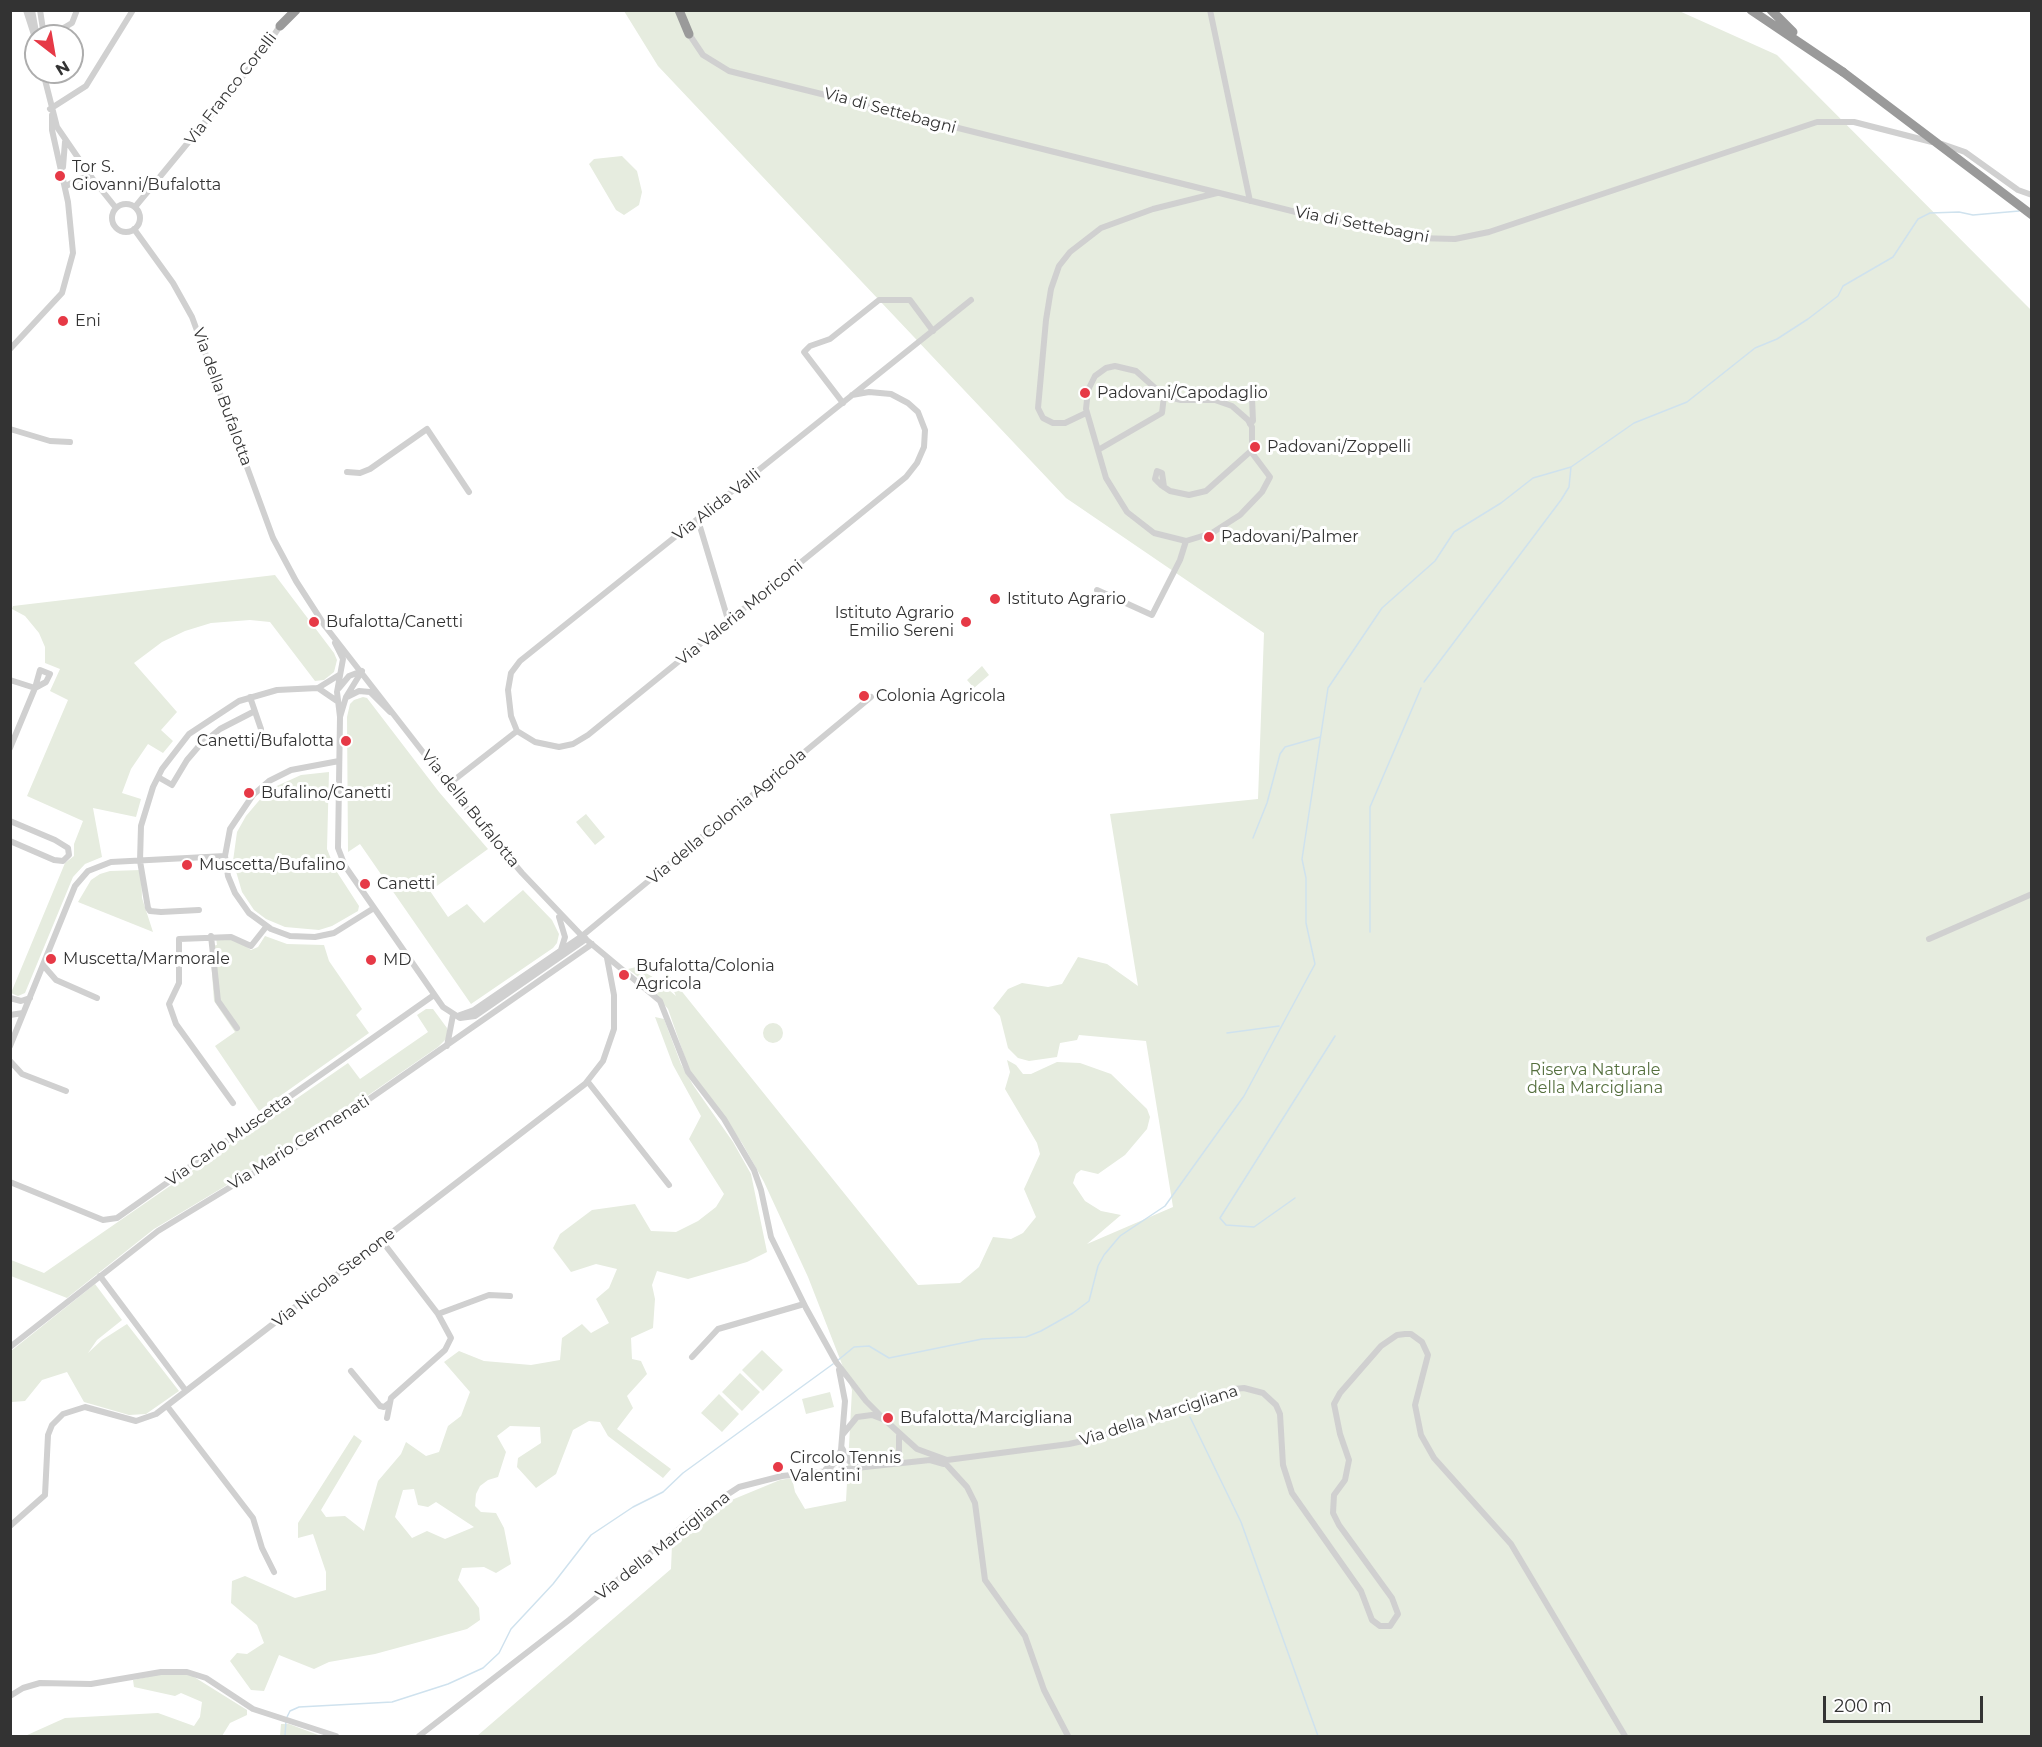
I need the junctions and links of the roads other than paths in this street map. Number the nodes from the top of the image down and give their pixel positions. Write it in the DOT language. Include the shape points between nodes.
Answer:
graph roads {
  1 [pos="133,10"];
  2 [pos="284,10"];
  3 [pos="296,10"];
  4 [pos="679,10"];
  5 [pos="684,10"];
  6 [pos="1210,10"];
  7 [pos="1751,10"];
  8 [pos="1771,10"];
  9 [pos="280,26"];
  10 [pos="689,34"];
  11 [pos="1843,72"];
  12 [pos="45,84"];
  13 [pos="51,112"];
  14 [pos="65,142"];
  15 [pos="63,173"];
  16 [pos="92,178"];
  17 [pos="66,186"];
  18 [pos="1191,187"];
  19 [pos="1217,193"];
  20 [pos="2031,195"];
  21 [pos="1188,201"];
  22 [pos="1250,201"];
  23 [pos="135,207"];
  24 [pos="116,208"];
  25 [pos="2031,214"];
  26 [pos="134,229"];
  27 [pos="971,300"];
  28 [pos="933,331"];
  29 [pos="10,349"];
  30 [pos="852,395"];
  31 [pos="1164,396"];
  32 [pos="1252,398"];
  33 [pos="843,403"];
  34 [pos="1086,413"];
  35 [pos="1250,424"];
  36 [pos="10,429"];
  37 [pos="70,442"];
  38 [pos="1098,450"];
  39 [pos="1252,450"];
  40 [pos="347,472"];
  41 [pos="1164,487"];
  42 [pos="469,492"];
  43 [pos="698,520"];
  44 [pos="1186,541"];
  45 [pos="1097,590"];
  46 [pos="729,623"];
  47 [pos="325,626"];
  48 [pos="362,671"];
  49 [pos="339,675"];
  50 [pos="10,680"];
  51 [pos="318,688"];
  52 [pos="337,692"];
  53 [pos="250,697"];
  54 [pos="346,697"];
  55 [pos="871,697"];
  56 [pos="337,701"];
  57 [pos="253,712"];
  58 [pos="396,715"];
  59 [pos="340,717"];
  60 [pos="261,729"];
  61 [pos="517,731"];
  62 [pos="10,748"];
  63 [pos="339,761"];
  64 [pos="158,777"];
  65 [pos="449,784"];
  66 [pos="10,821"];
  67 [pos="10,841"];
  68 [pos="225,856"];
  69 [pos="140,861"];
  70 [pos="2031,894"];
  71 [pos="374,908"];
  72 [pos="199,910"];
  73 [pos="558,914"];
  74 [pos="266,927"];
  75 [pos="210,936"];
  76 [pos="584,938"];
  77 [pos="1929,939"];
  78 [pos="592,944"];
  79 [pos="561,951"];
  80 [pos="607,957"];
  81 [pos="43,965"];
  82 [pos="509,989"];
  83 [pos="434,995"];
  84 [pos="30,998"];
  85 [pos="97,998"];
  86 [pos="11,1001"];
  87 [pos="23,1013"];
  88 [pos="453,1015"];
  89 [pos="10,1016"];
  90 [pos="475,1016"];
  91 [pos="19,1023"];
  92 [pos="453,1026"];
  93 [pos="237,1028"];
  94 [pos="471,1029"];
  95 [pos="463,1035"];
  96 [pos="10,1046"];
  97 [pos="446,1046"];
  98 [pos="10,1061"];
  99 [pos="588,1082"];
  100 [pos="66,1091"];
  101 [pos="233,1103"];
  102 [pos="10,1182"];
  103 [pos="669,1185"];
  104 [pos="382,1240"];
  105 [pos="100,1276"];
  106 [pos="510,1296"];
  107 [pos="804,1304"];
  108 [pos="438,1314"];
  109 [pos="10,1347"];
  110 [pos="692,1357"];
  111 [pos="836,1362"];
  112 [pos="351,1371"];
  113 [pos="186,1391"];
  114 [pos="389,1403"];
  115 [pos="166,1406"];
  116 [pos="387,1418"];
  117 [pos="885,1420"];
  118 [pos="898,1432"];
  119 [pos="843,1434"];
  120 [pos="842,1444"];
  121 [pos="946,1462"];
  122 [pos="883,1466"];
  123 [pos="865,1467"];
  124 [pos="820,1471"];
  125 [pos="10,1526"];
  126 [pos="274,1572"];
  127 [pos="10,1696"];
  128 [pos="336,1737"];
  129 [pos="419,1737"];
  130 [pos="1068,1737"];
  131 [pos="1625,1737"];
  1 -- 13 [label="street" via="86,86"];
  2 -- 9 [label="highway"];
  3 -- 9 [label="highway"];
  4 -- 10 [label="highway"];
  5 -- 10 [label="highway"];
  6 -- 22 [label="street"];
  7 -- 11 [label="highway"];
  8 -- 11 [label="highway" via="1786,27"];
  9 -- 23 [label="street, Via Franco Corelli"];
  10 -- 18 [label="street, Via di Settebagni" via="703,55 729,70"];
  11 -- 25 [label="highway, bridge"];
  12 -- 13 [label="street, Via della Bufalotta"];
  13 -- 14 [label="street, Via della Bufalotta"];
  13 -- 15 [label="street"];
  14 -- 15 [label="street"];
  14 -- 16 [label="street, Via della Bufalotta"];
  15 -- 17 [label="street"];
  16 -- 17 [label="street" via="81,178"];
  16 -- 24 [label="street, Via della Bufalotta"];
  17 -- 29 [label="street" via="73,253 67,280 59,297"];
  18 -- 19 [label="street, Via di Settebagni"];
  18 -- 21 [label="street"];
  19 -- 21 [label="street"];
  19 -- 22 [label="street, Via di Settebagni"];
  20 -- 22 [label="street, Via di Settebagni" via="1957,148 1860,123 1829,120 1778,133 1462,238 1428,239 1383,232"];
  21 -- 34 [label="street" via="1101,228 1070,252 1059,266 1050,295 1038,408 1043,418 1053,423 1065,423"];
  23 -- 24 [label="street" via="124,204"];
  23 -- 26 [label="street" via="140,218"];
  24 -- 26 [label="street, Via della Bufalotta" via="112,216 116,227"];
  26 -- 47 [label="street, Via della Bufalotta" via="189,310 278,549"];
  27 -- 28 [label="street, Via Alida Valli"];
  28 -- 30 [label="street, Via Alida Valli"];
  28 -- 33 [label="street" via="910,300 879,300 830,339 810,346 804,352"];
  30 -- 33 [label="street, Via Alida Valli"];
  30 -- 46 [label="street, Via Valeria Moriconi" via="884,393 913,407 925,430 918,463"];
  31 -- 34 [label="street" via="1133,369 1110,366 1092,380"];
  31 -- 35 [label="street" via="1221,401 1241,413"];
  31 -- 38 [label="street" via="1162,413"];
  32 -- 35 [label="street"];
  33 -- 43 [label="street, Via Alida Valli"];
  34 -- 38 [label="street"];
  35 -- 39 [label="street"];
  36 -- 37 [label="street" via="50,441"];
  38 -- 44 [label="street" via="1106,478 1134,519 1154,533"];
  39 -- 41 [label="street" via="1206,491 1181,495"];
  39 -- 44 [label="street" via="1254,459 1269,473 1265,488 1226,525"];
  40 -- 42 [label="street" via="370,469 427,429"];
  43 -- 46 [label="street"];
  43 -- 61 [label="street, Via Alida Valli" via="520,661 511,673 508,690"];
  44 -- 45 [label="street" via="1152,615"];
  46 -- 61 [label="street, Via Valeria Moriconi" via="573,744 542,744"];
  47 -- 48 [label="street, Via della Bufalotta"];
  47 -- 49 [label="street" via="342,657"];
  48 -- 52 [label="street" via="349,676"];
  48 -- 54 [label="street"];
  48 -- 58 [label="street, Via della Bufalotta"];
  49 -- 51 [label="street"];
  49 -- 52 [label="street"];
  50 -- 62 [label="street" via="35,688"];
  51 -- 53 [label="street" via="277,690"];
  51 -- 56 [label="street"];
  52 -- 56 [label="street"];
  53 -- 57 [label="street"];
  53 -- 64 [label="street" via="219,712 189,734"];
  54 -- 58 [label="street" via="358,691 370,692"];
  54 -- 59 [label="street"];
  55 -- 76 [label="street, Via della Colonia Agricola"];
  56 -- 59 [label="street"];
  57 -- 60 [label="street"];
  57 -- 64 [label="street" via="219,729 199,747 172,785"];
  58 -- 65 [label="street, Via della Bufalotta"];
  59 -- 63 [label="street"];
  61 -- 65 [label="street"];
  63 -- 68 [label="street" via="296,768 261,788 234,821"];
  63 -- 71 [label="street" via="338,848"];
  64 -- 69 [label="street" via="141,826"];
  65 -- 73 [label="street, Via della Bufalotta"];
  66 -- 67 [label="street" via="55,840 68,848 69,855 63,861 54,860"];
  68 -- 69 [label="street"];
  68 -- 74 [label="street" via="238,900"];
  69 -- 72 [label="street" via="150,911"];
  69 -- 81 [label="street" via="96,866 82,877"];
  70 -- 77 [label="street"];
  71 -- 74 [label="street" via="344,928 322,936 293,936"];
  71 -- 83 [label="street"];
  73 -- 76 [label="street, Via della Bufalotta"];
  73 -- 79 [label="street" via="565,937"];
  74 -- 75 [label="street" via="251,946 231,937"];
  75 -- 93 [label="street" via="218,1001"];
  75 -- 101 [label="street" via="178,939 179,983 170,1004 176,1024"];
  76 -- 78 [label="street, Via della Bufalotta"];
  76 -- 79 [label="street"];
  76 -- 82 [label="street"];
  78 -- 80 [label="street, Via della Bufalotta"];
  78 -- 94 [label="street, Via Mario Cermenati"];
  79 -- 82 [label="street"];
  80 -- 99 [label="street, Via Nicola Stenone" via="614,995 614,1029 604,1057"];
  80 -- 107 [label="street, Via della Bufalotta" via="653,993 664,1008 688,1072 724,1119 754,1170 771,1237"];
  81 -- 84 [label="street"];
  81 -- 85 [label="street" via="56,980"];
  82 -- 88 [label="street" via="471,1012"];
  82 -- 90 [label="street"];
  83 -- 88 [label="street"];
  83 -- 102 [label="street, Via Carlo Muscetta" via="117,1218 103,1220"];
  84 -- 86 [label="street"];
  84 -- 87 [label="street"];
  86 -- 87 [label="street" via="19,1004"];
  87 -- 89 [label="street"];
  87 -- 91 [label="street"];
  88 -- 90 [label="street"];
  88 -- 92 [label="street"];
  89 -- 91 [label="street"];
  90 -- 94 [label="street"];
  91 -- 96 [label="street"];
  92 -- 95 [label="street"];
  92 -- 97 [label="street"];
  94 -- 95 [label="street, Via Mario Cermenati"];
  95 -- 97 [label="street, Via Mario Cermenati"];
  97 -- 105 [label="street, Via Mario Cermenati" via="329,1127 158,1231"];
  98 -- 100 [label="street" via="22,1074"];
  99 -- 103 [label="street"];
  99 -- 104 [label="street, Via Nicola Stenone"];
  104 -- 108 [label="street"];
  104 -- 113 [label="street, Via Nicola Stenone"];
  105 -- 109 [label="street, Via Mario Cermenati"];
  105 -- 113 [label="street"];
  106 -- 108 [label="street" via="489,1295"];
  107 -- 110 [label="street" via="718,1329"];
  107 -- 111 [label="street, Via della Bufalotta"];
  108 -- 114 [label="street" via="451,1333 450,1344"];
  111 -- 117 [label="street, Via della Bufalotta"];
  111 -- 119 [label="street, Via della Bufalotta" via="845,1393"];
  112 -- 114 [label="street" via="380,1406"];
  113 -- 115 [label="street, Via Nicola Stenone"];
  114 -- 116 [label="street"];
  115 -- 125 [label="street, Via Nicola Stenone" via="140,1421 85,1407 63,1414 48,1435 45,1495"];
  115 -- 126 [label="street" via="252,1516"];
  117 -- 118 [label="street"];
  117 -- 119 [label="street" via="861,1415"];
  118 -- 121 [label="street, Via della Marcigliana" via="917,1449"];
  118 -- 122 [label="street" via="899,1452"];
  119 -- 120 [label="street, Via della Bufalotta"];
  120 -- 123 [label="street" via="849,1461"];
  120 -- 124 [label="street" via="835,1463"];
  121 -- 122 [label="street, Via della Marcigliana"];
  121 -- 130 [label="street" via="975,1503 985,1580 1025,1635 1044,1690"];
  121 -- 131 [label="street, Via della Marcigliana" via="1096,1438 1234,1389 1263,1393 1280,1414 1283,1465 1292,1493 1355,1581 1372,1620 1380,1626 1390,1626 1398,1614 1392,1598 1333,1513 1334,1495 1345,1480 1349,1460 1334,1404 1381,1346 1397,1335 1411,1334 1422,1342 1428,1355 1416,1405 1421,1435 1434,1458 1511,1544"];
  122 -- 123 [label="street, Via della Marcigliana"];
  123 -- 124 [label="street, Via della Marcigliana"];
  124 -- 129 [label="street, Via della Marcigliana" via="763,1479 721,1497"];
  127 -- 128 [label="street" via="40,1683 91,1684 161,1672 187,1672 206,1678 253,1709"];
}
